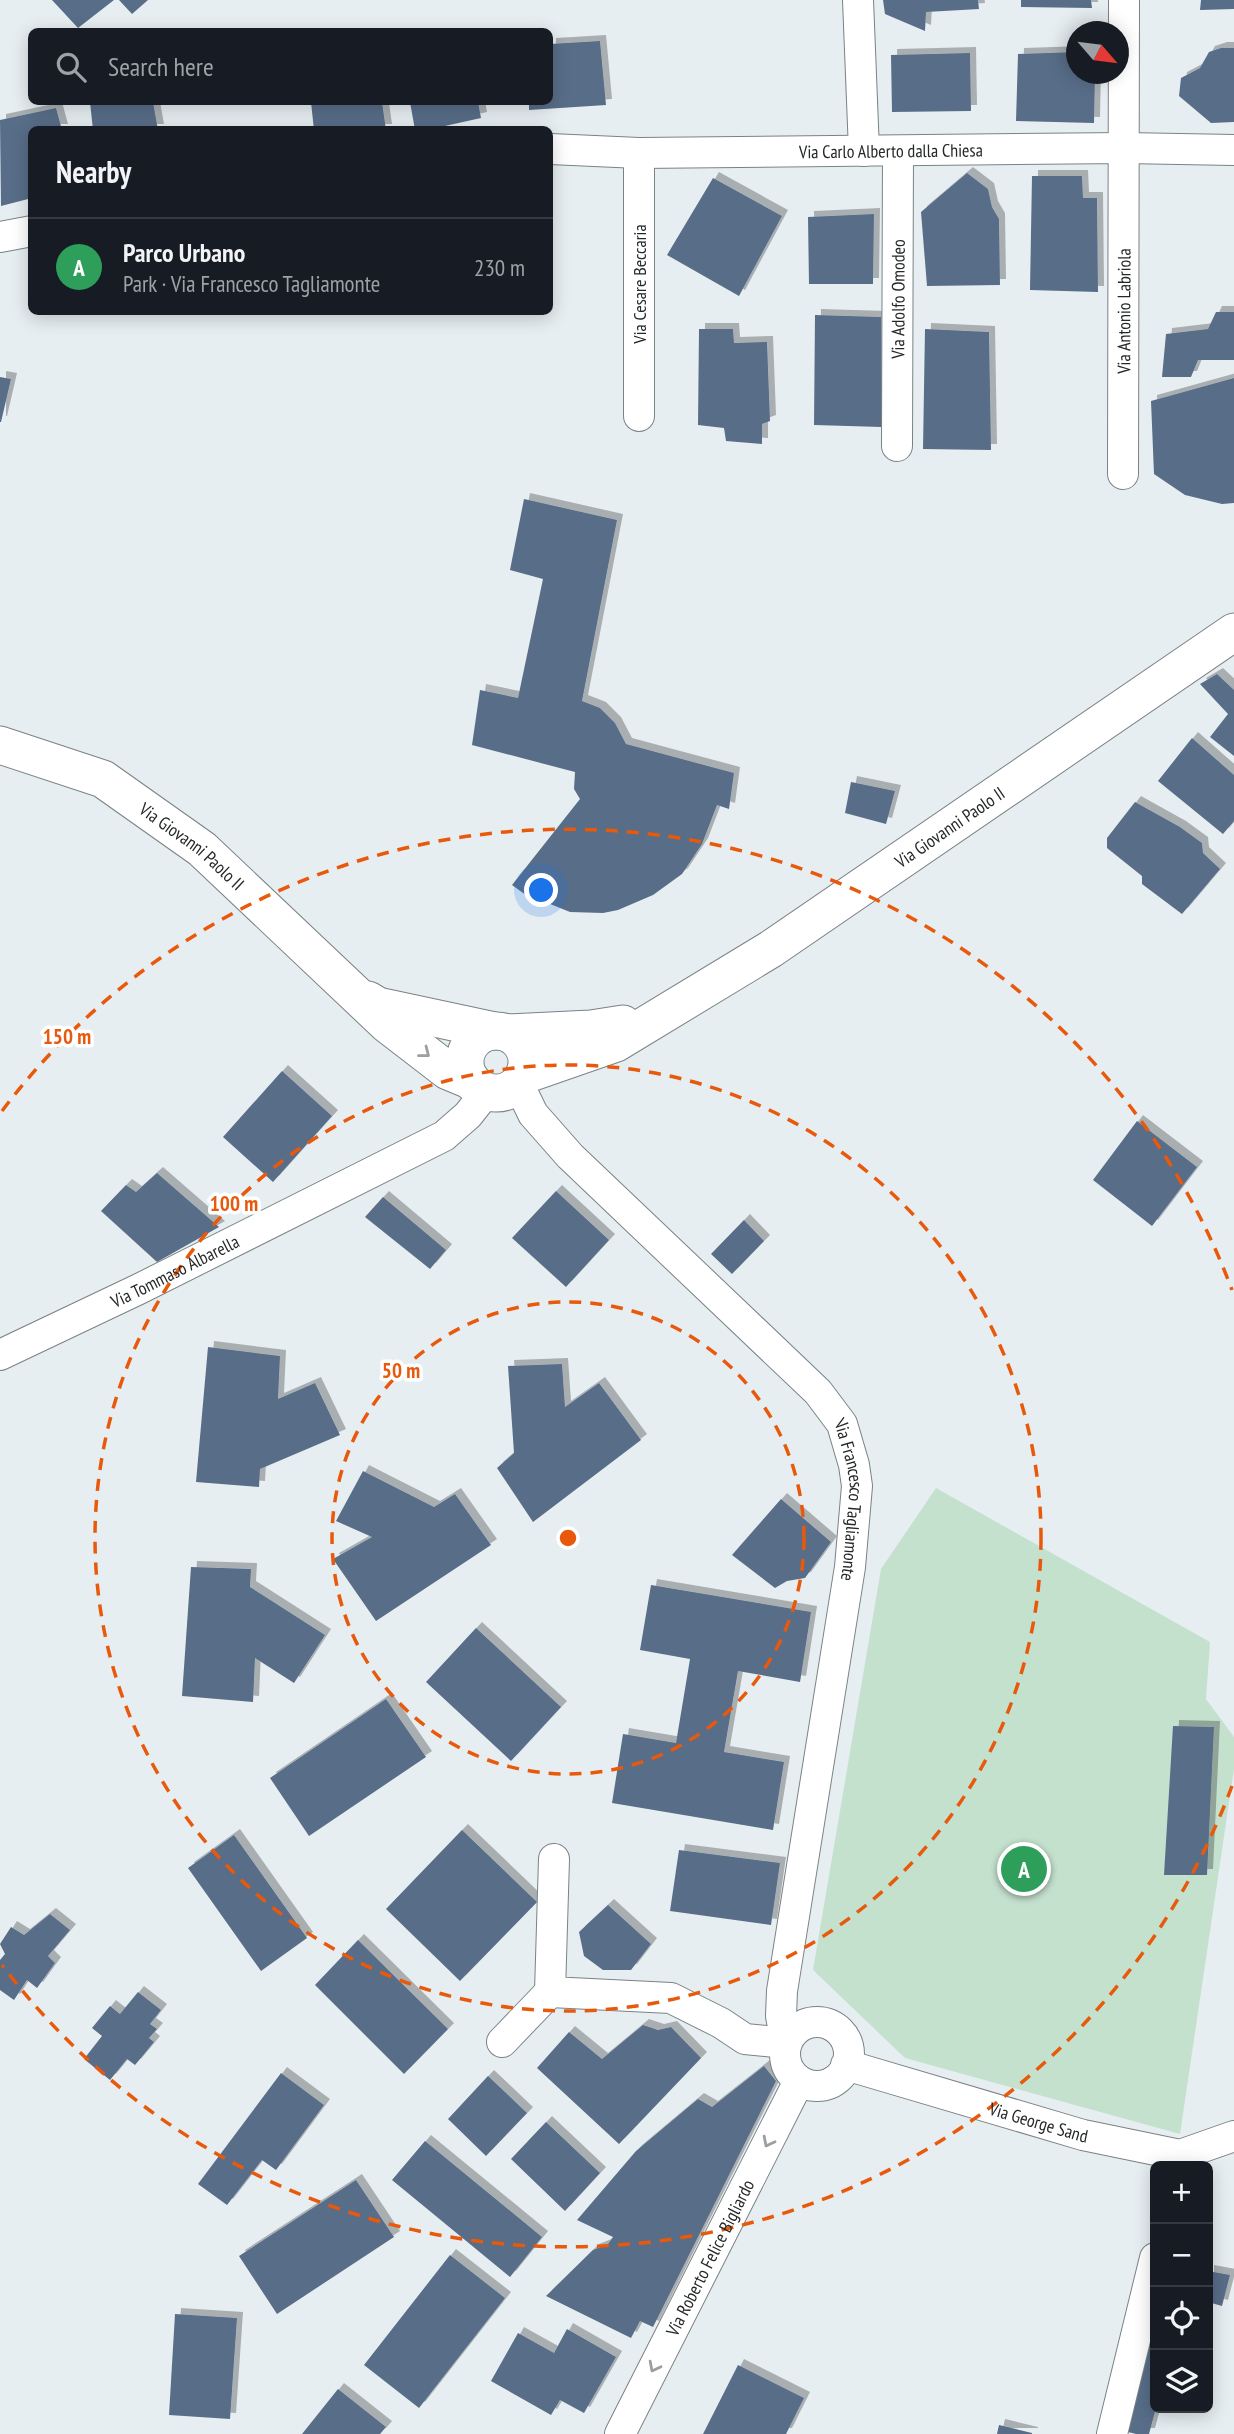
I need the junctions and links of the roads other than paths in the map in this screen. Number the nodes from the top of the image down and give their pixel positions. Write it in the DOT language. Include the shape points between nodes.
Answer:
graph roads {
  1 [pos="858,0"];
  2 [pos="1124,0"];
  3 [pos="1125,148"];
  4 [pos="553,149"];
  5 [pos="898,150"];
  6 [pos="1234,150"];
  7 [pos="864,151"];
  8 [pos="639,153"];
  9 [pos="28,232"];
  10 [pos="0,237"];
  11 [pos="639,416"];
  12 [pos="897,446"];
  13 [pos="1123,474"];
  14 [pos="1234,632"];
  15 [pos="0,745"];
  16 [pos="355,992"];
  17 [pos="662,1016"];
  18 [pos="502,1032"];
  19 [pos="500,1083"];
  20 [pos="0,1354"];
  21 [pos="554,1859"];
  22 [pos="550,1992"];
  23 [pos="502,2042"];
  24 [pos="786,2043"];
  25 [pos="846,2065"];
  26 [pos="799,2081"];
  27 [pos="1234,2136"];
  28 [pos="1179,2161"];
  29 [pos="1150,2278"];
  30 [pos="620,2434"];
  31 [pos="1112,2434"];
  1 -- 7 [label="street"];
  2 -- 3 [label="street, Via Antonio Labriola"];
  3 -- 5 [label="street, Via Carlo Alberto dalla Chiesa"];
  3 -- 6 [label="street, Via Carlo Alberto dalla Chiesa"];
  3 -- 13 [label="street, Via Antonio Labriola"];
  4 -- 8 [label="street, Via Carlo Alberto dalla Chiesa"];
  5 -- 7 [label="street, Via Carlo Alberto dalla Chiesa"];
  5 -- 12 [label="street, Via Adolfo Omodeo"];
  7 -- 8 [label="street, Via Carlo Alberto dalla Chiesa"];
  8 -- 11 [label="street, Via Cesare Beccaria"];
  9 -- 10 [label="street"];
  14 -- 17 [label="street, Via Giovanni Paolo II" via="771,949"];
  15 -- 16 [label="street, Via Giovanni Paolo II" via="103,779 202,849"];
  16 -- 18 [label="street, Via Giovanni Paolo II" via="379,1006"];
  16 -- 19 [label="street, Via Giovanni Paolo II, one-way" via="387,1024 448,1071"];
  17 -- 18 [label="street, Via Giovanni Paolo II" via="591,1030"];
  17 -- 19 [label="street, Via Giovanni Paolo II" via="615,1043"];
  18 -- 19 [label="street" via="519,1040 527,1055"];
  18 -- 19 [label="street" via="483,1034 471,1045 466,1063 467,1072"];
  19 -- 20 [label="street, Via Tommaso Albarella" via="444,1136"];
  19 -- 24 [label="street, Via Francesco Tagliamonte" via="570,1156 818,1392 842,1424 857,1486 849,1567 782,1991"];
  21 -- 22 [label="street"];
  22 -- 23 [label="street"];
  22 -- 24 [label="street" via="671,1998 745,2039"];
  24 -- 25 [label="street" via="800,2026 820,2021 831,2025 849,2049"];
  24 -- 26 [label="street" via="786,2064"];
  25 -- 26 [label="street" via="830,2084"];
  25 -- 28 [label="street, Via George Sand"];
  26 -- 30 [label="street, Via Roberto Felice Bigliardo, one-way"];
  27 -- 28 [label="street, Via George Sand"];
  29 -- 31 [label="street"];
}
